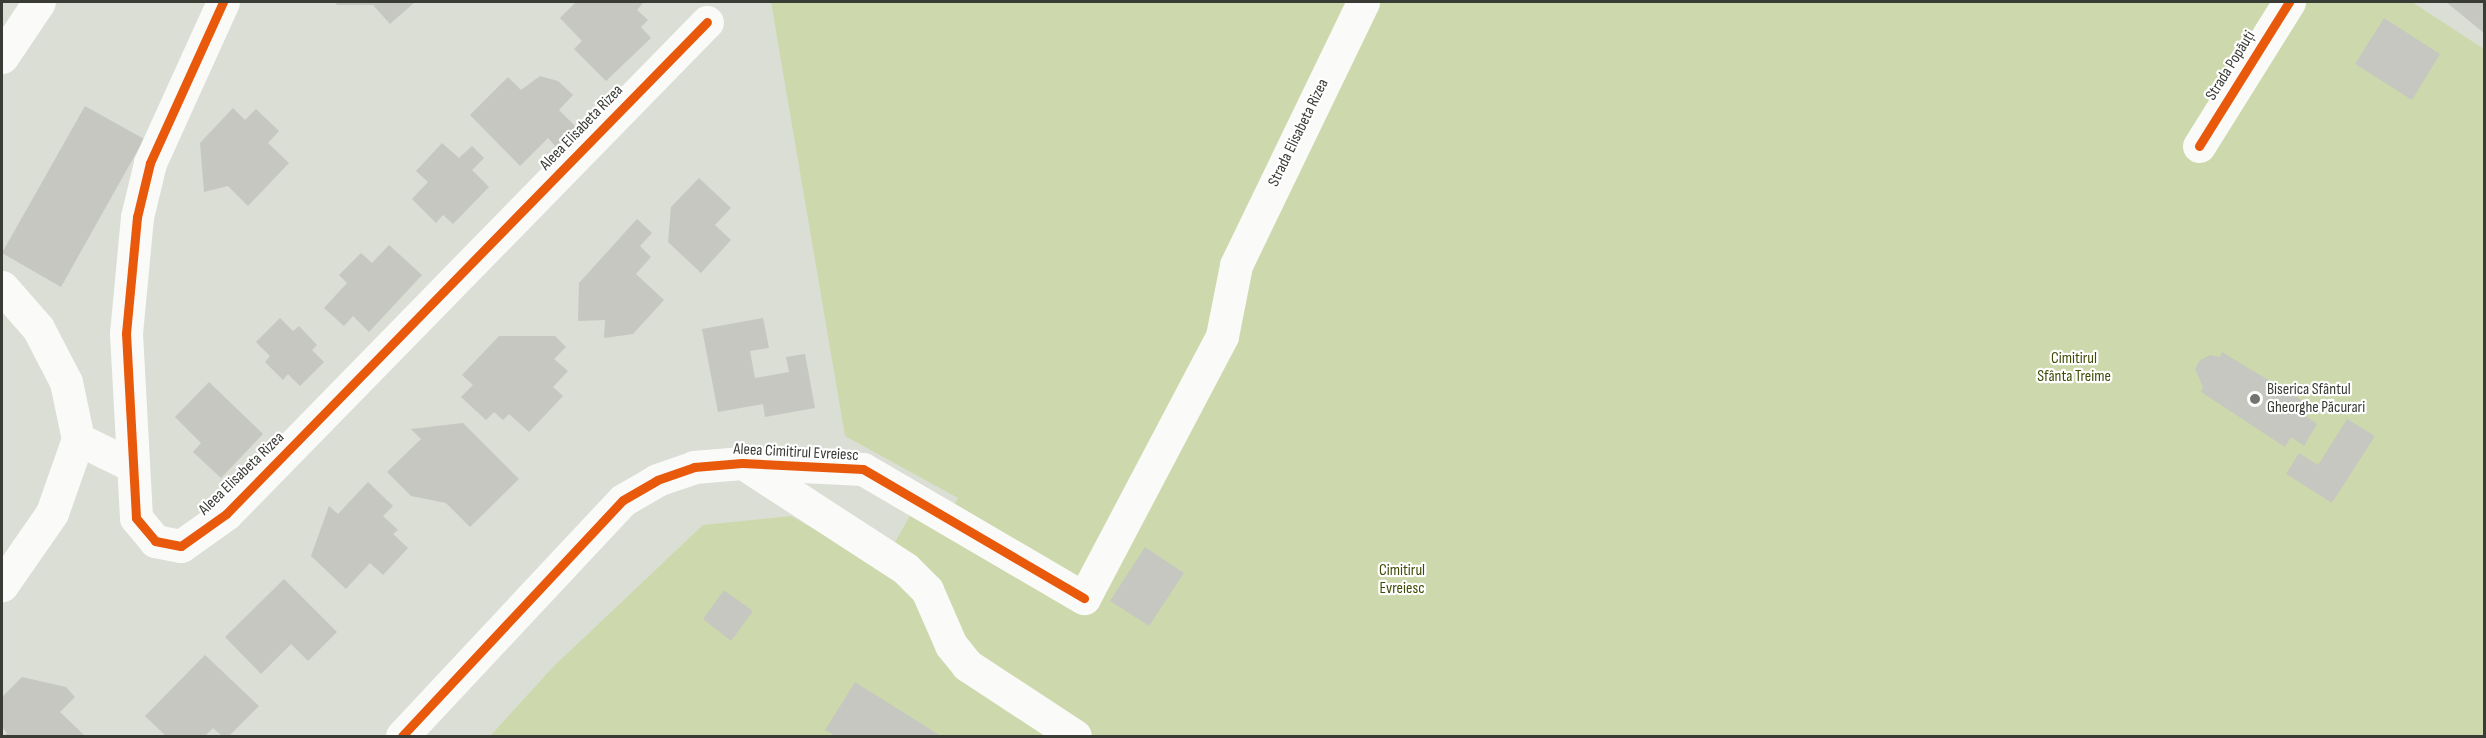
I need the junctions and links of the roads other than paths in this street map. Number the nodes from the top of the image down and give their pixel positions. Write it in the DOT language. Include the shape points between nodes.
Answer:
graph roads {
  1 [pos="39,2"];
  2 [pos="223,2"];
  3 [pos="1363,2"];
  4 [pos="2289,2"];
  5 [pos="707,22"];
  6 [pos="2,57"];
  7 [pos="2199,146"];
  8 [pos="2,287"];
  9 [pos="78,439"];
  10 [pos="742,463"];
  11 [pos="131,465"];
  12 [pos="2,585"];
  13 [pos="1084,598"];
  14 [pos="402,736"];
  15 [pos="1075,736"];
  1 -- 6 [label="street"];
  2 -- 11 [label="street, Aleea Elisabeta Rizea" via="150,163 137,217 126,333"];
  3 -- 13 [label="street, Strada Elisabeta Rizea" via="1236,265 1222,336"];
  4 -- 7 [label="street, Strada Popăuți"];
  5 -- 11 [label="street, Aleea Elisabeta Rizea" via="226,514 197,537 181,546 156,540 136,518"];
  8 -- 9 [label="street" via="38,328 66,382"];
  9 -- 11 [label="street"];
  9 -- 12 [label="street" via="52,513"];
  10 -- 13 [label="street, Aleea Cimitirul Evreiesc" via="862,469"];
  10 -- 14 [label="street, Aleea Cimitirul Evreiesc" via="694,467 657,480 623,500"];
  10 -- 15 [label="street" via="906,569 927,590 951,645 967,665"];
}
